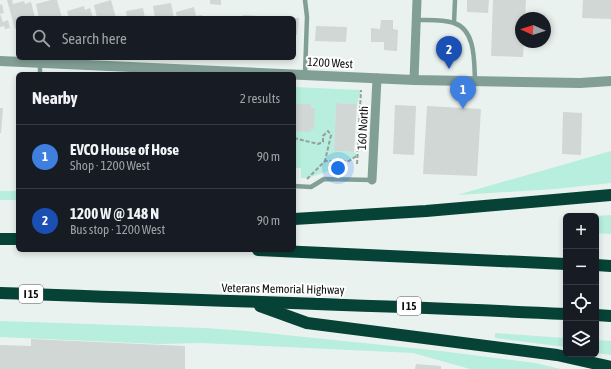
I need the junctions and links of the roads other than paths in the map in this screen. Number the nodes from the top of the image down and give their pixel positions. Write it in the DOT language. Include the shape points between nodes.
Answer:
graph roads {
  1 [pos="305,0"];
  2 [pos="417,0"];
  3 [pos="455,0"];
  4 [pos="416,20"];
  5 [pos="454,23"];
  6 [pos="0,61"];
  7 [pos="40,62"];
  8 [pos="40,72"];
  9 [pos="261,72"];
  10 [pos="296,74"];
  11 [pos="305,74"];
  12 [pos="378,78"];
  13 [pos="414,80"];
  14 [pos="475,80"];
  15 [pos="611,81"];
  16 [pos="372,180"];
  17 [pos="296,186"];
  18 [pos="611,194"];
  19 [pos="296,219"];
  20 [pos="0,239"];
  21 [pos="16,240"];
  22 [pos="296,252"];
  23 [pos="563,264"];
  24 [pos="599,265"];
  25 [pos="611,266"];
  26 [pos="0,293"];
  27 [pos="252,303"];
  28 [pos="563,314"];
  29 [pos="599,315"];
  30 [pos="611,316"];
  31 [pos="611,367"];
  1 -- 11 [label="lane"];
  2 -- 4 [label="street"];
  3 -- 5 [label="lane"];
  4 -- 5 [label="lane"];
  4 -- 13 [label="street"];
  5 -- 14 [label="lane" via="467,32 474,56"];
  6 -- 7 [label="street, 1200 West"];
  7 -- 8 [label="lane"];
  7 -- 9 [label="street, 1200 West"];
  10 -- 11 [label="street, 1200 West"];
  11 -- 12 [label="street, 1200 West"];
  12 -- 13 [label="street, 1200 West"];
  12 -- 16 [label="street, 160 North"];
  13 -- 14 [label="street, 1200 West"];
  14 -- 15 [label="street, 1200 West" via="580,83"];
  16 -- 17 [label="lane" via="324,179 311,187"];
  18 -- 19 [label="highway" via="426,211"];
  20 -- 21 [label="highway"];
  22 -- 23 [label="highway"];
  24 -- 25 [label="highway"];
  26 -- 27 [label="highway, Veterans Memorial Highway / I 15"];
  27 -- 28 [label="highway, Veterans Memorial Highway / I 15" via="392,305"];
  27 -- 31 [label="highway" via="307,323 557,355"];
  29 -- 30 [label="highway"];
}
